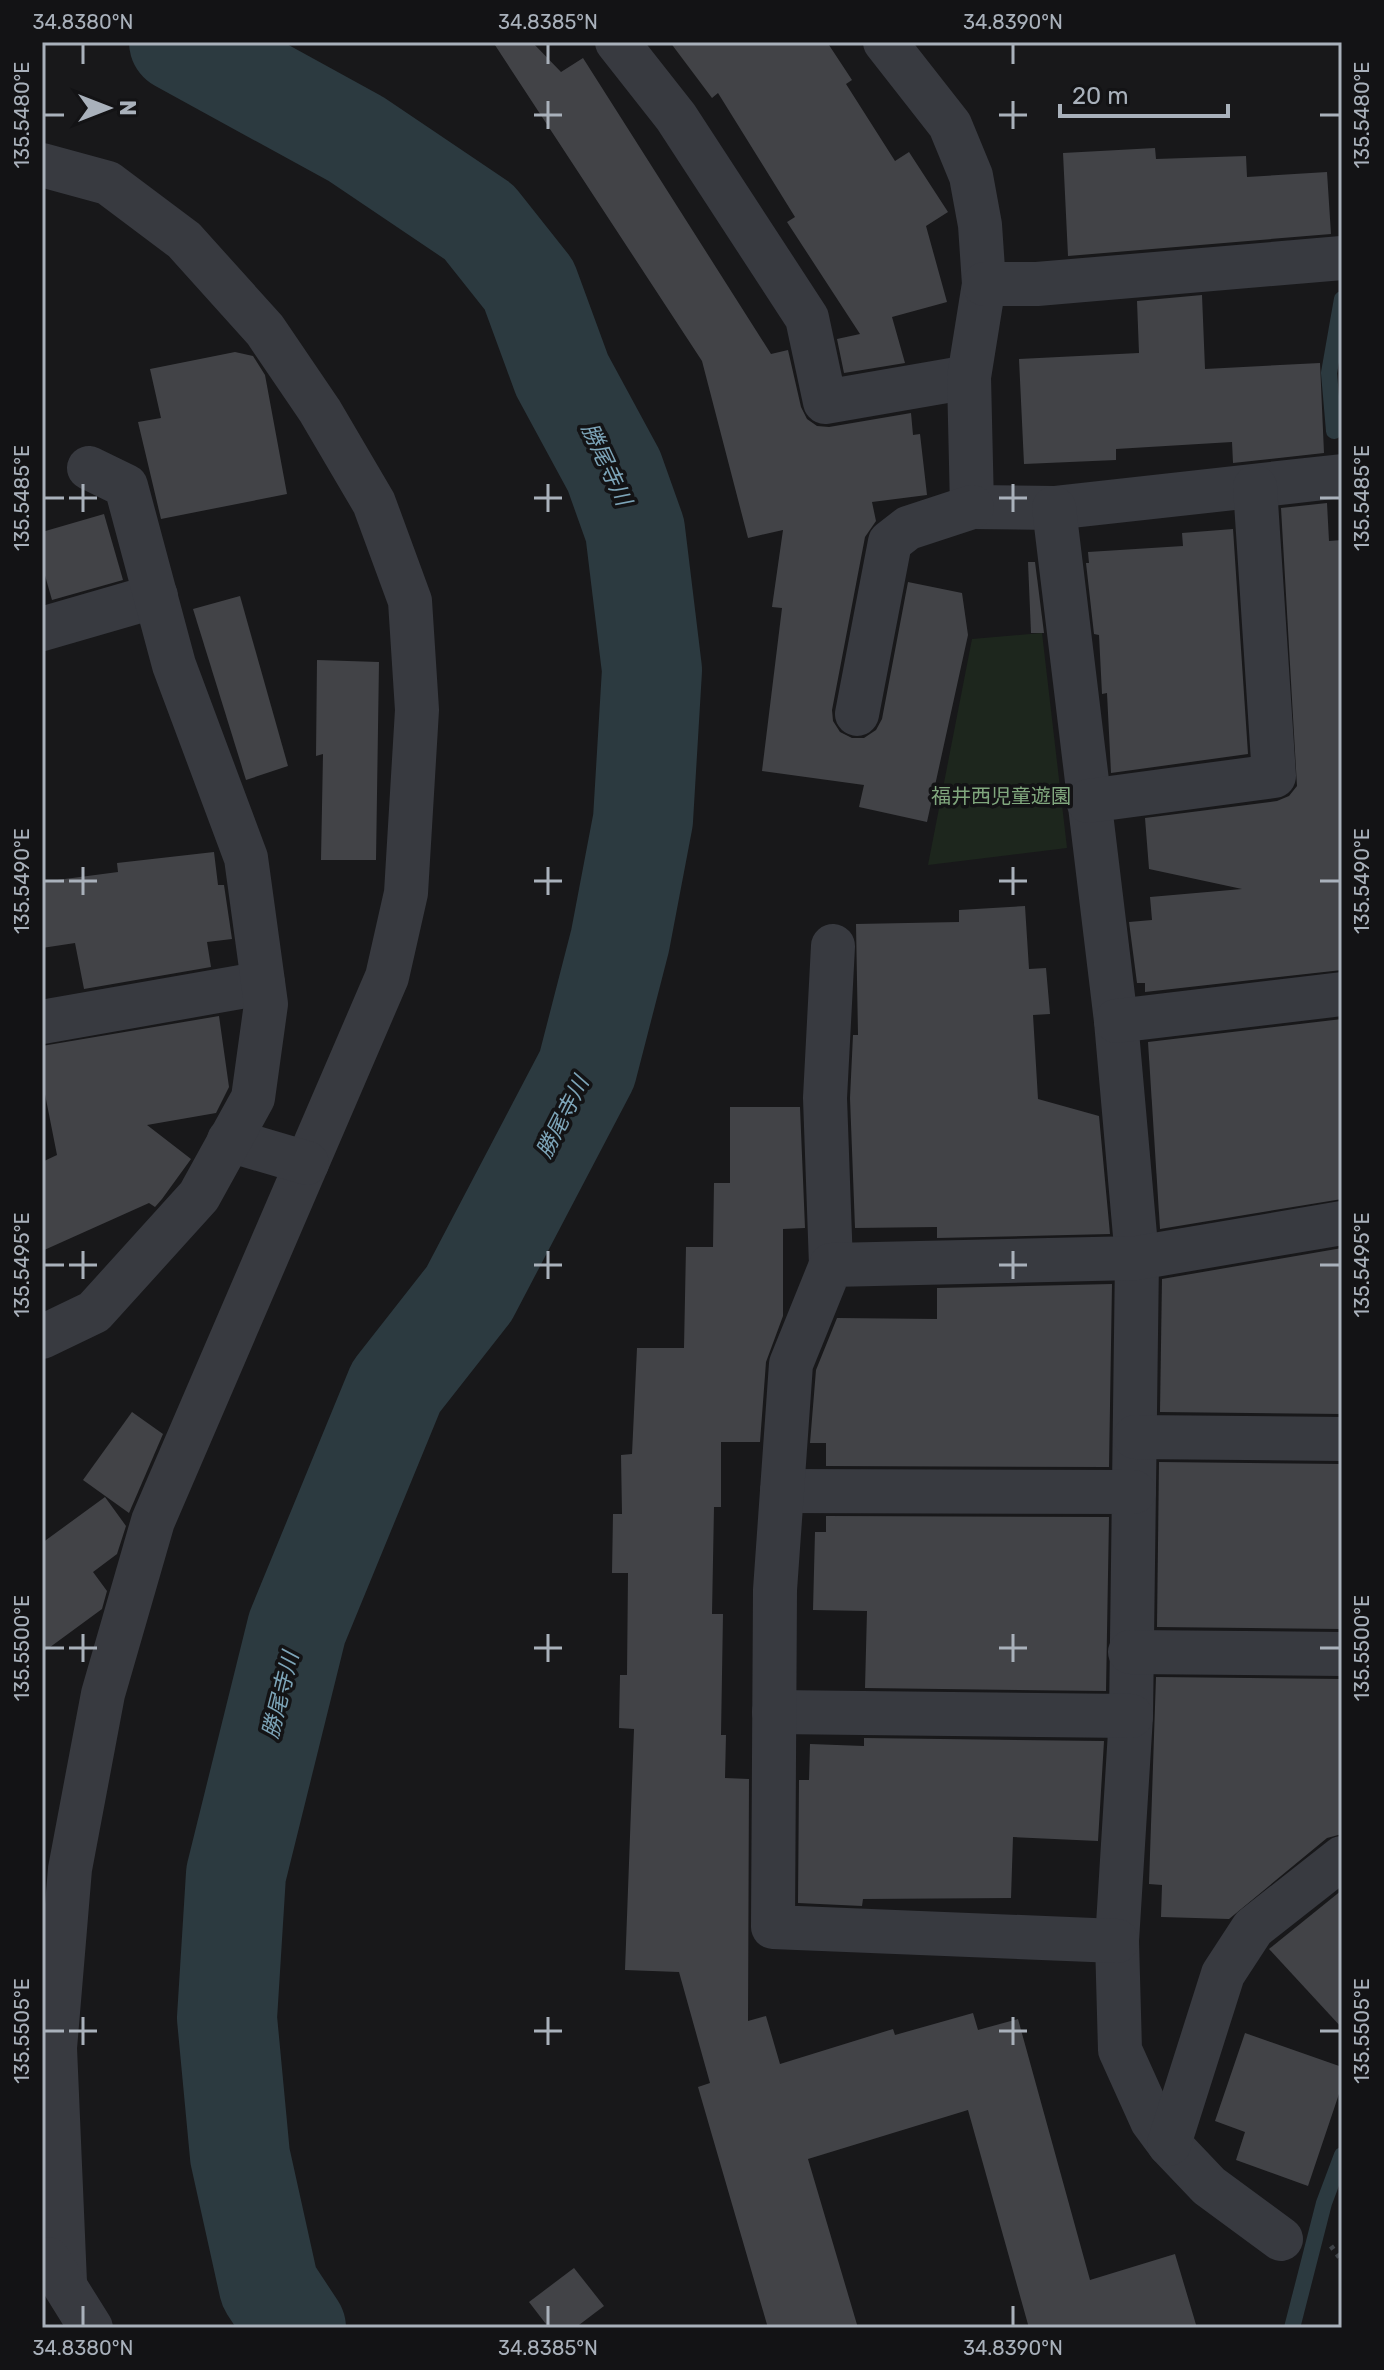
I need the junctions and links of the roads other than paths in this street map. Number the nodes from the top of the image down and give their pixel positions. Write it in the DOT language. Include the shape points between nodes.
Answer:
graph roads {
  1 [pos="617,42"];
  2 [pos="885,42"];
  3 [pos="42,165"];
  4 [pos="1342,258"];
  5 [pos="984,284"];
  6 [pos="969,377"];
  7 [pos="89,468"];
  8 [pos="1342,476"];
  9 [pos="1255,487"];
  10 [pos="972,507"];
  11 [pos="1054,508"];
  12 [pos="156,596"];
  13 [pos="42,629"];
  14 [pos="857,714"];
  15 [pos="1088,801"];
  16 [pos="833,946"];
  17 [pos="263,983"];
  18 [pos="1342,994"];
  19 [pos="1116,1021"];
  20 [pos="42,1022"];
  21 [pos="229,1140"];
  22 [pos="307,1163"];
  23 [pos="1342,1223"];
  24 [pos="1137,1258"];
  25 [pos="831,1265"];
  26 [pos="42,1337"];
  27 [pos="1135,1437"];
  28 [pos="1342,1439"];
  29 [pos="782,1491"];
  30 [pos="1134,1492"];
  31 [pos="1130,1652"];
  32 [pos="1342,1654"];
  33 [pos="774,1712"];
  34 [pos="1131,1716"];
  35 [pos="1342,1858"];
  36 [pos="1117,1941"];
  37 [pos="1169,2144"];
  38 [pos="1281,2239"];
  39 [pos="53,2266"];
  40 [pos="91,2328"];
  1 -- 6 [label="street" via="676,117 807,318 825,402"];
  2 -- 5 [label="street" via="950,125 971,176"];
  3 -- 22 [label="street" via="108,183 184,240 265,330 374,503 410,601 417,710 406,893 387,977"];
  4 -- 5 [label="street"];
  5 -- 6 [label="street"];
  6 -- 10 [label="street"];
  7 -- 12 [label="street" via="126,486"];
  8 -- 9 [label="street"];
  9 -- 11 [label="street"];
  9 -- 15 [label="street" via="1274,776"];
  10 -- 11 [label="street"];
  10 -- 14 [label="street" via="908,528 890,542"];
  11 -- 15 [label="street"];
  12 -- 13 [label="street"];
  12 -- 17 [label="street" via="174,665 246,858"];
  15 -- 19 [label="street"];
  16 -- 25 [label="street" via="825,1098"];
  17 -- 20 [label="street"];
  17 -- 21 [label="street" via="266,1004 253,1098"];
  18 -- 19 [label="street"];
  19 -- 24 [label="street"];
  21 -- 22 [label="street"];
  21 -- 26 [label="street" via="199,1196 94,1312"];
  22 -- 39 [label="street" via="153,1521 103,1694 70,1869 55,2048"];
  23 -- 24 [label="street"];
  24 -- 25 [label="street"];
  24 -- 27 [label="street"];
  25 -- 29 [label="street" via="791,1364"];
  27 -- 28 [label="street"];
  27 -- 30 [label="street"];
  29 -- 30 [label="street"];
  29 -- 33 [label="street"];
  30 -- 31 [label="street"];
  31 -- 32 [label="street"];
  31 -- 34 [label="street"];
  33 -- 34 [label="street"];
  33 -- 36 [label="street" via="773,1927"];
  34 -- 36 [label="street"];
  35 -- 37 [label="street" via="1253,1928 1223,1974"];
  36 -- 37 [label="street" via="1120,2050 1152,2121"];
  37 -- 38 [label="street" via="1209,2186"];
  39 -- 40 [label="street"];
}
